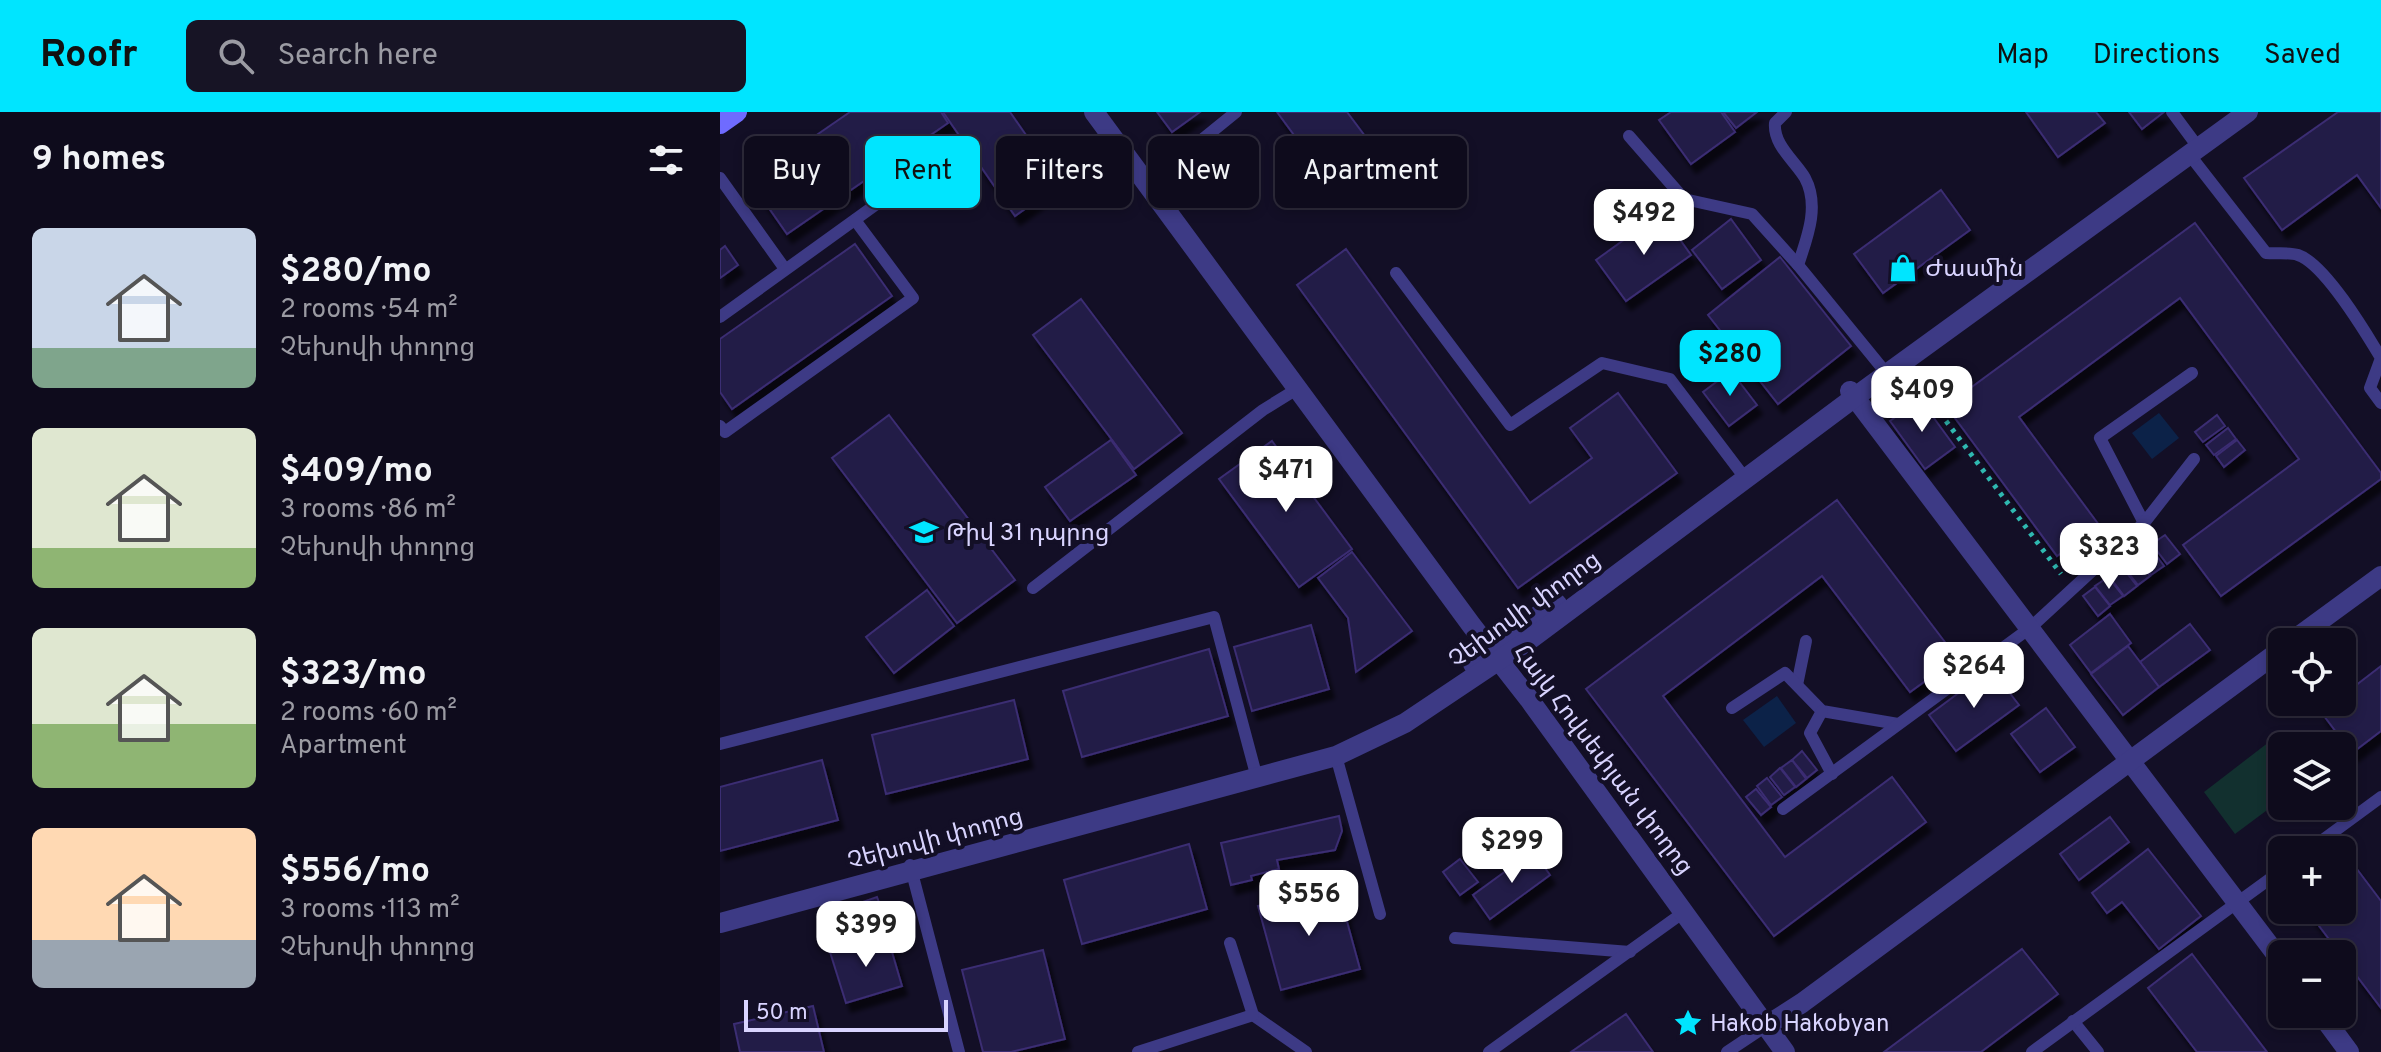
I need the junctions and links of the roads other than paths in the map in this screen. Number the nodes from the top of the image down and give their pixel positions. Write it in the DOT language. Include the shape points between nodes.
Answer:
graph roads {
  1 [pos="737,112"];
  2 [pos="1094,112"];
  3 [pos="1236,112"];
  4 [pos="1786,112"];
  5 [pos="2172,112"];
  6 [pos="2228,112"];
  7 [pos="2248,112"];
  8 [pos="720,124"];
  9 [pos="1629,136"];
  10 [pos="2193,147"];
  11 [pos="720,178"];
  12 [pos="1146,181"];
  13 [pos="872,208"];
  14 [pos="855,220"];
  15 [pos="1798,265"];
  16 [pos="785,269"];
  17 [pos="1396,273"];
  18 [pos="720,317"];
  19 [pos="1884,371"];
  20 [pos="2192,373"];
  21 [pos="1297,389"];
  22 [pos="1852,394"];
  23 [pos="2381,403"];
  24 [pos="720,426"];
  25 [pos="2194,459"];
  26 [pos="1742,475"];
  27 [pos="2144,523"];
  28 [pos="2381,576"];
  29 [pos="1033,588"];
  30 [pos="2030,628"];
  31 [pos="2310,628"];
  32 [pos="1806,641"];
  33 [pos="1495,656"];
  34 [pos="2268,659"];
  35 [pos="1797,685"];
  36 [pos="1732,708"];
  37 [pos="1822,711"];
  38 [pos="1898,724"];
  39 [pos="720,744"];
  40 [pos="1336,756"];
  41 [pos="2129,760"];
  42 [pos="1255,772"];
  43 [pos="1832,774"];
  44 [pos="2381,797"];
  45 [pos="1783,809"];
  46 [pos="2328,836"];
  47 [pos="910,866"];
  48 [pos="2268,880"];
  49 [pos="2237,903"];
  50 [pos="1684,912"];
  51 [pos="720,913"];
  52 [pos="1380,914"];
  53 [pos="720,923"];
  54 [pos="1455,938"];
  55 [pos="1230,943"];
  56 [pos="2268,944"];
  57 [pos="1630,952"];
  58 [pos="1253,1015"];
  59 [pos="2073,1021"];
  60 [pos="1766,1026"];
  61 [pos="2331,1028"];
  62 [pos="959,1052"];
  63 [pos="1138,1052"];
  64 [pos="1306,1052"];
  65 [pos="1489,1052"];
  66 [pos="1727,1052"];
  67 [pos="1785,1052"];
  68 [pos="2032,1052"];
  69 [pos="2098,1052"];
  70 [pos="2349,1052"];
  1 -- 8 [label="main road"];
  2 -- 12 [label="street, Հայկ Հովսեփյան փողոց"];
  3 -- 12 [label="lane"];
  4 -- 15 [label="lane" via="1775,123 1776,137 1806,180 1813,206"];
  5 -- 10 [label="lane"];
  6 -- 10 [label="street, Չեխովի փողոց"];
  7 -- 10 [label="street, Չեխովի փողոց"];
  9 -- 15 [label="lane" via="1684,199 1752,214"];
  10 -- 19 [label="street, Չեխովի փողոց"];
  10 -- 23 [label="lane" via="2266,253 2300,255 2353,312 2381,358 2370,388"];
  11 -- 16 [label="lane"];
  12 -- 21 [label="street, Հայկ Հովսեփյան փողոց"];
  13 -- 14 [label="lane"];
  14 -- 16 [label="lane"];
  14 -- 24 [label="lane" via="913,298 725,432"];
  15 -- 19 [label="lane"];
  16 -- 18 [label="lane"];
  17 -- 26 [label="lane" via="1510,425 1602,363 1670,379"];
  19 -- 22 [label="street, Չեխովի փողոց"];
  20 -- 27 [label="lane" via="2100,438"];
  21 -- 29 [label="lane"];
  21 -- 33 [label="street, Հայկ Հովսեփյան փողոց"];
  22 -- 26 [label="street, Չեխովի փողոց"];
  22 -- 30 [label="street"];
  25 -- 27 [label="lane"];
  26 -- 33 [label="street, Չեխովի փողոց"];
  27 -- 30 [label="lane"];
  28 -- 31 [label="street"];
  30 -- 38 [label="lane"];
  30 -- 41 [label="street"];
  32 -- 35 [label="lane"];
  33 -- 40 [label="street, Չեխովի փողոց" via="1405,723"];
  33 -- 42 [label="street, Չեխովի փողոց" via="1372,725"];
  33 -- 50 [label="street, Հայկ Հովսեփյան փողոց"];
  34 -- 41 [label="street"];
  35 -- 36 [label="lane" via="1785,673"];
  35 -- 37 [label="lane"];
  37 -- 38 [label="lane"];
  37 -- 43 [label="lane" via="1810,733"];
  38 -- 43 [label="lane"];
  39 -- 42 [label="lane" via="1214,617"];
  40 -- 42 [label="street, Չեխովի փողոց"];
  40 -- 52 [label="lane"];
  41 -- 49 [label="street"];
  41 -- 60 [label="street"];
  42 -- 47 [label="street, Չեխովի փողոց"];
  43 -- 45 [label="lane"];
  44 -- 46 [label="lane"];
  47 -- 51 [label="street, Չեխովի փողոց"];
  47 -- 53 [label="street, Չեխովի փողոց"];
  47 -- 62 [label="lane"];
  48 -- 49 [label="lane"];
  49 -- 56 [label="street"];
  49 -- 59 [label="lane"];
  50 -- 57 [label="lane"];
  50 -- 60 [label="street, Հայկ Հովսեփյան փողոց"];
  54 -- 57 [label="lane"];
  55 -- 58 [label="lane"];
  57 -- 65 [label="lane"];
  58 -- 63 [label="lane"];
  58 -- 64 [label="lane"];
  59 -- 68 [label="lane"];
  59 -- 69 [label="lane"];
  60 -- 66 [label="lane"];
  60 -- 67 [label="street, Հայկ Հովսեփյան փողոց"];
  61 -- 70 [label="street"];
}
